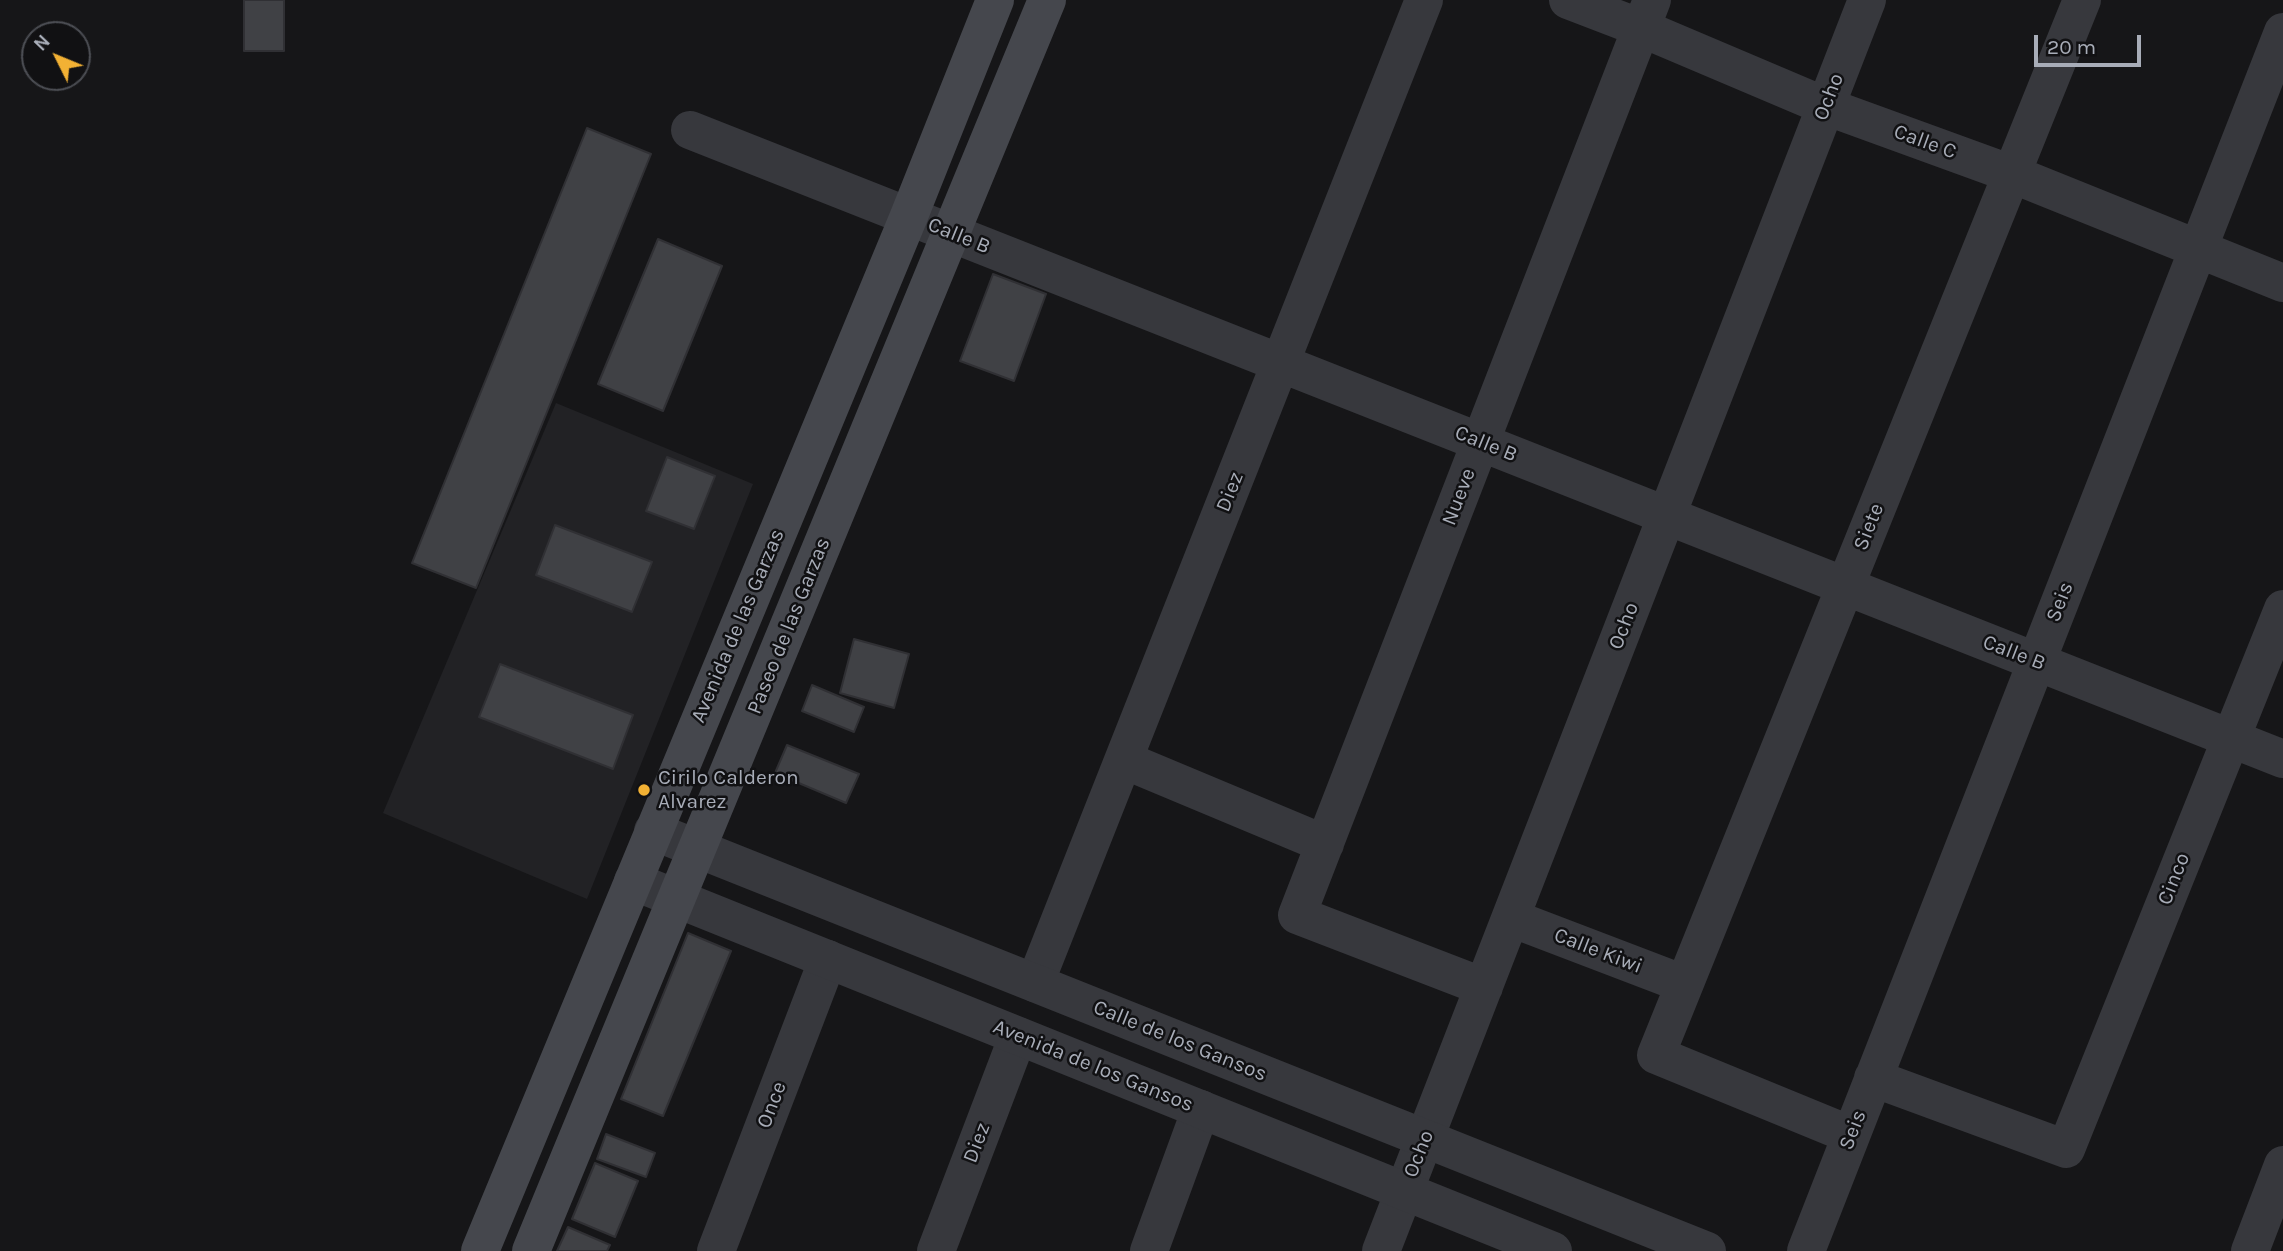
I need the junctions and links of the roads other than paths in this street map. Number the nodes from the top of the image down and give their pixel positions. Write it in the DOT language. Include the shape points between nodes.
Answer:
graph roads {
  1 [pos="995,0"];
  2 [pos="1046,0"];
  3 [pos="1424,0"];
  4 [pos="1568,0"];
  5 [pos="1867,0"];
  6 [pos="2082,0"];
  7 [pos="1647,14"];
  8 [pos="2283,32"];
  9 [pos="1825,106"];
  10 [pos="690,130"];
  11 [pos="2012,174"];
  12 [pos="909,216"];
  13 [pos="951,233"];
  14 [pos="2199,248"];
  15 [pos="2283,283"];
  16 [pos="1280,363"];
  17 [pos="1480,442"];
  18 [pos="1667,516"];
  19 [pos="1845,586"];
  20 [pos="2283,609"];
  21 [pos="2036,662"];
  22 [pos="2231,738"];
  23 [pos="2283,759"];
  24 [pos="1124,760"];
  25 [pos="653,831"];
  26 [pos="1325,844"];
  27 [pos="697,849"];
  28 [pos="633,881"];
  29 [pos="677,899"];
  30 [pos="1511,918"];
  31 [pos="828,960"];
  32 [pos="1035,984"];
  33 [pos="1684,984"];
  34 [pos="1484,987"];
  35 [pos="1018,1036"];
  36 [pos="1874,1077"];
  37 [pos="1201,1110"];
  38 [pos="1851,1135"];
  39 [pos="1425,1139"];
  40 [pos="2283,1165"];
  41 [pos="1405,1191"];
  42 [pos="480,1251"];
  43 [pos="531,1251"];
  44 [pos="716,1251"];
  45 [pos="936,1251"];
  46 [pos="1149,1251"];
  47 [pos="1381,1251"];
  48 [pos="1553,1251"];
  49 [pos="1707,1251"];
  50 [pos="1806,1251"];
  51 [pos="2250,1251"];
  1 -- 12 [label="main road, Avenida de las Garzas"];
  2 -- 13 [label="main road, Paseo de las Garzas"];
  3 -- 16 [label="street, Diez"];
  4 -- 7 [label="street, Calle C"];
  5 -- 9 [label="street, Ocho"];
  6 -- 11 [label="street, Siete"];
  7 -- 9 [label="street, Calle C"];
  7 -- 17 [label="street, Nueve"];
  8 -- 14 [label="street, Seis"];
  9 -- 11 [label="street, Calle C"];
  9 -- 18 [label="street, Ocho"];
  10 -- 12 [label="street, Calle B"];
  11 -- 14 [label="street, Calle C"];
  11 -- 19 [label="street, Siete"];
  12 -- 13 [label="street, Calle B"];
  12 -- 25 [label="main road, Avenida de las Garzas"];
  13 -- 16 [label="street, Calle B"];
  13 -- 27 [label="main road, Paseo de las Garzas"];
  14 -- 15 [label="street, Calle C"];
  14 -- 21 [label="street, Seis"];
  16 -- 17 [label="street, Calle B"];
  16 -- 24 [label="street, Diez"];
  17 -- 18 [label="street, Calle B"];
  17 -- 26 [label="street, Nueve"];
  18 -- 19 [label="street, Calle B"];
  18 -- 30 [label="street, Ocho"];
  19 -- 21 [label="street, Calle B"];
  19 -- 33 [label="street, Siete"];
  20 -- 22 [label="street, Cinco"];
  21 -- 22 [label="street, Calle B"];
  21 -- 36 [label="street, Seis"];
  22 -- 23 [label="street, Calle B"];
  22 -- 36 [label="street, Cinco" via="2066,1149"];
  24 -- 26 [label="street"];
  24 -- 32 [label="street, Diez"];
  25 -- 27 [label="street, Calle de los Gansos"];
  25 -- 28 [label="main road, Avenida de las Garzas"];
  26 -- 34 [label="street, Nueve" via="1297,915"];
  27 -- 29 [label="main road, Paseo de las Garzas"];
  27 -- 32 [label="street, Calle de los Gansos"];
  28 -- 29 [label="street, Avenida de los Gansos"];
  28 -- 42 [label="main road, Avenida de las Garzas"];
  29 -- 31 [label="street, Avenida de los Gansos"];
  29 -- 43 [label="main road, Paseo de las Garzas"];
  30 -- 33 [label="street, Calle Kiwi"];
  30 -- 34 [label="street, Ocho"];
  31 -- 35 [label="street, Avenida de los Gansos"];
  31 -- 44 [label="street, Once"];
  32 -- 39 [label="street, Calle de los Gansos"];
  33 -- 38 [label="street, Siete" via="1656,1055"];
  34 -- 39 [label="street, Ocho"];
  35 -- 37 [label="street, Avenida de los Gansos"];
  35 -- 45 [label="street, Diez"];
  36 -- 38 [label="street, Seis"];
  37 -- 41 [label="street, Avenida de los Gansos"];
  37 -- 46 [label="street"];
  38 -- 50 [label="street, Seis"];
  39 -- 41 [label="street, Ocho"];
  39 -- 49 [label="street, Calle de los Gansos"];
  40 -- 51 [label="street"];
  41 -- 47 [label="street, Ocho"];
  41 -- 48 [label="street, Avenida de los Gansos"];
}
